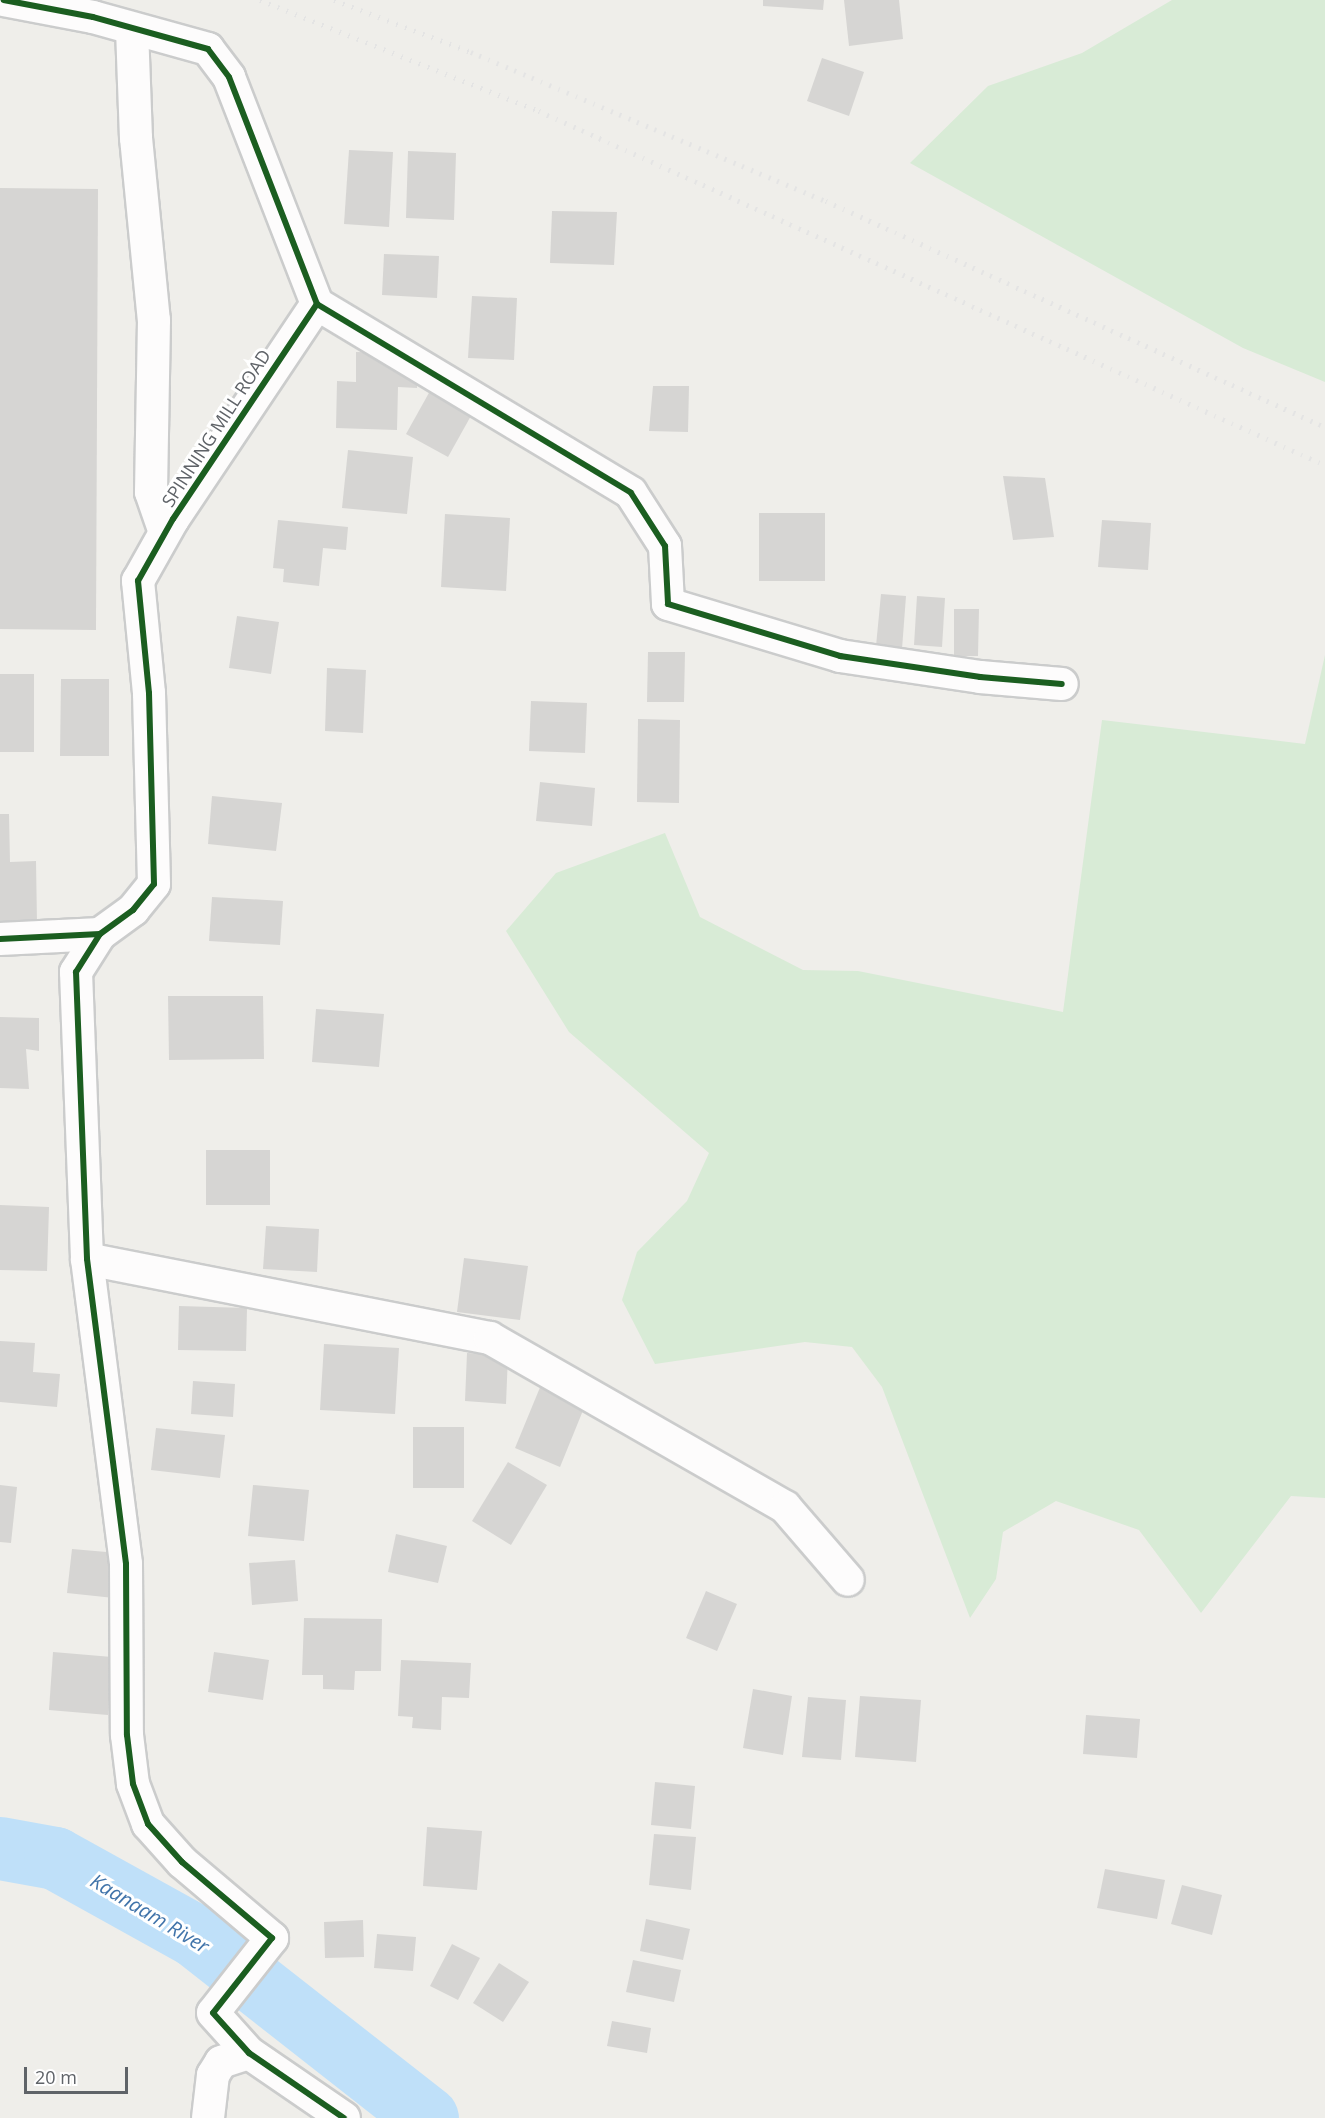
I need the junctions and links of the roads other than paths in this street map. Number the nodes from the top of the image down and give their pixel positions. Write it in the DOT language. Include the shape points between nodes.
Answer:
graph roads {
  1 [pos="4,0"];
  2 [pos="132,29"];
  3 [pos="317,304"];
  4 [pos="173,519"];
  5 [pos="1062,684"];
  6 [pos="100,934"];
  7 [pos="0,939"];
  8 [pos="87,1259"];
  9 [pos="848,1580"];
  10 [pos="249,2053"];
  11 [pos="208,2118"];
  12 [pos="344,2118"];
  1 -- 2 [label="street"];
  2 -- 3 [label="street" via="208,49 229,77"];
  2 -- 4 [label="street" via="136,138 154,320 151,492 164,529"];
  3 -- 4 [label="street, SPINNING MILL ROAD"];
  3 -- 5 [label="street" via="631,493 665,546 668,604 840,656 980,677"];
  4 -- 6 [label="street, SPINNING MILL ROAD" via="138,581 149,693 154,884 133,910"];
  6 -- 7 [label="street"];
  6 -- 8 [label="street" via="76,972"];
  8 -- 9 [label="street" via="490,1338 785,1507"];
  8 -- 10 [label="street" via="126,1564 127,1735 133,1784 148,1824 182,1862 272,1938 213,2013"];
  10 -- 11 [label="street" via="232,2055 221,2062 213,2075"];
  10 -- 12 [label="street"];
}
